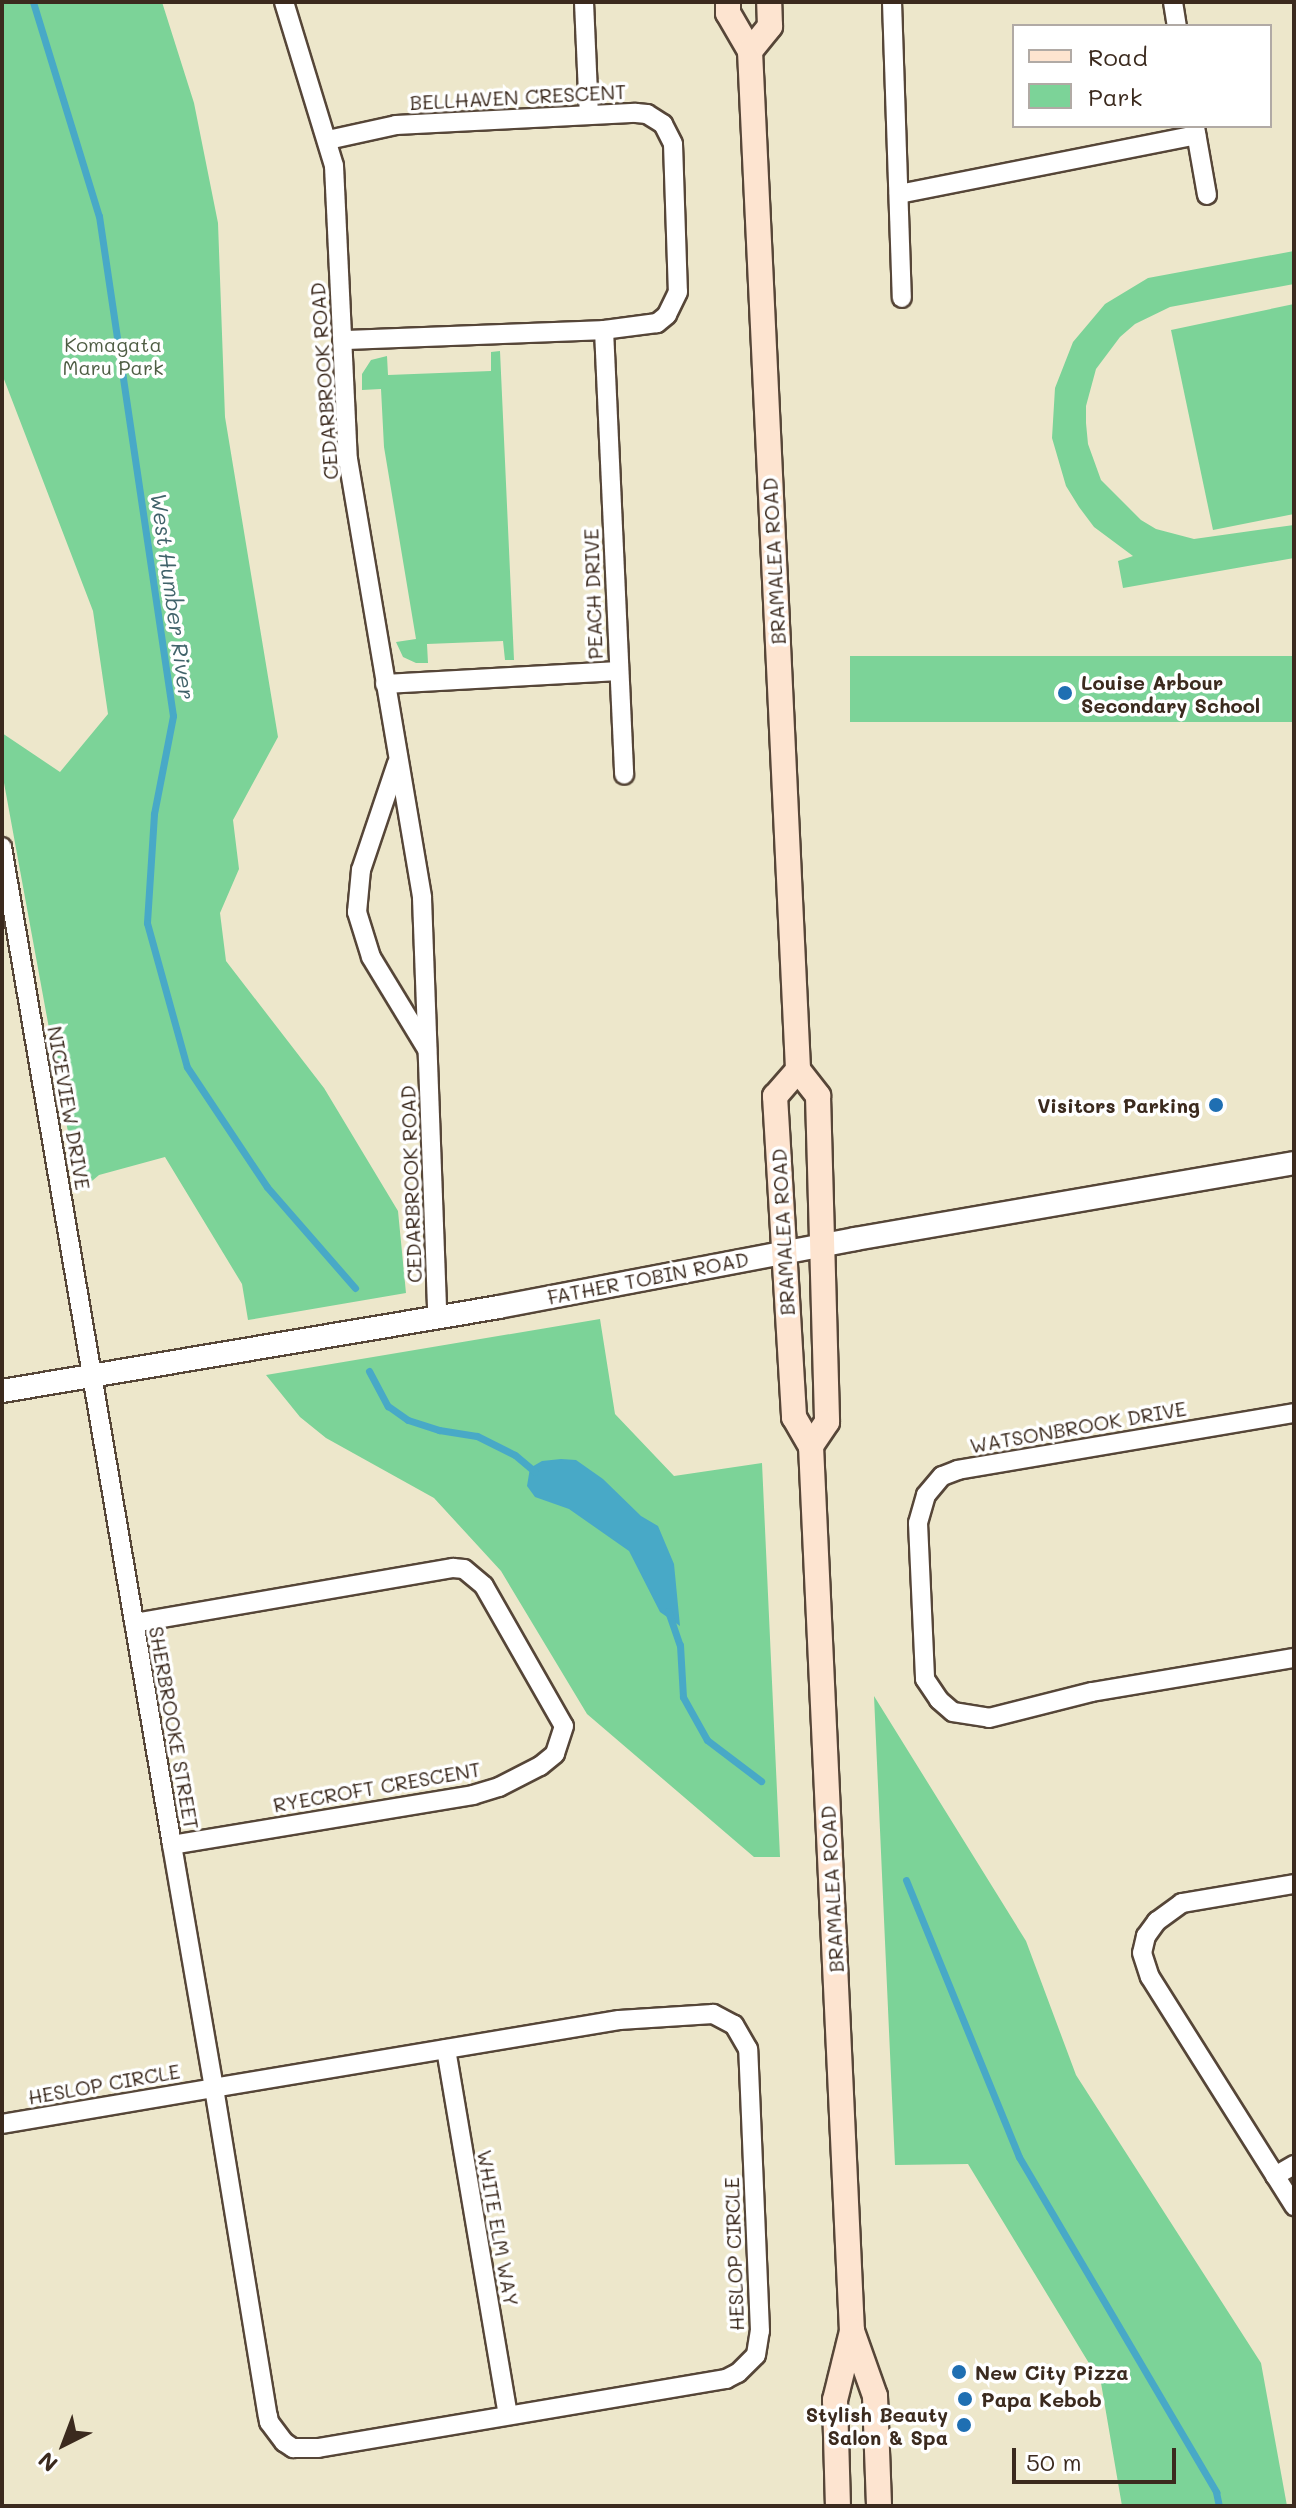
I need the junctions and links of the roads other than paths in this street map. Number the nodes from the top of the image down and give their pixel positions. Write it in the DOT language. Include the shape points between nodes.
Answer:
graph roads {
  1 [pos="284,2"];
  2 [pos="584,2"];
  3 [pos="728,2"];
  4 [pos="769,2"];
  5 [pos="892,2"];
  6 [pos="1173,2"];
  7 [pos="1177,24"];
  8 [pos="750,51"];
  9 [pos="589,115"];
  10 [pos="1196,131"];
  11 [pos="328,140"];
  12 [pos="899,194"];
  13 [pos="1207,195"];
  14 [pos="902,298"];
  15 [pos="604,330"];
  16 [pos="342,340"];
  17 [pos="619,671"];
  18 [pos="385,684"];
  19 [pos="398,761"];
  20 [pos="624,775"];
  21 [pos="2,847"];
  22 [pos="429,1051"];
  23 [pos="798,1070"];
  24 [pos="1294,1163"];
  25 [pos="822,1245"];
  26 [pos="784,1252"];
  27 [pos="437,1316"];
  28 [pos="92,1376"];
  29 [pos="2,1391"];
  30 [pos="1294,1413"];
  31 [pos="811,1446"];
  32 [pos="134,1623"];
  33 [pos="1294,1658"];
  34 [pos="172,1845"];
  35 [pos="1294,1884"];
  36 [pos="446,2049"];
  37 [pos="214,2088"];
  38 [pos="2,2124"];
  39 [pos="1294,2165"];
  40 [pos="1275,2176"];
  41 [pos="1294,2206"];
  42 [pos="852,2331"];
  43 [pos="508,2415"];
  44 [pos="838,2506"];
  45 [pos="879,2506"];
  1 -- 11 [label="street, CEDARBROOK ROAD"];
  2 -- 9 [label="street"];
  3 -- 8 [label="main road, BRAMALEA ROAD" via="728,13"];
  4 -- 8 [label="main road" via="770,26"];
  5 -- 12 [label="street"];
  6 -- 7 [label="street"];
  8 -- 23 [label="main road, BRAMALEA ROAD"];
  9 -- 11 [label="street, BELLHAVEN CRESCENT" via="396,125"];
  9 -- 15 [label="street, BELLHAVEN CRESCENT" via="647,114 663,124 673,144 675,305 657,323"];
  10 -- 12 [label="street"];
  10 -- 13 [label="street"];
  11 -- 16 [label="street, CEDARBROOK ROAD" via="335,175"];
  12 -- 14 [label="street"];
  15 -- 16 [label="street, BELLHAVEN CRESCENT"];
  15 -- 17 [label="street, PEACH DRIVE"];
  16 -- 18 [label="street, CEDARBROOK ROAD" via="348,459"];
  17 -- 18 [label="street, PEACH DRIVE"];
  17 -- 20 [label="street"];
  18 -- 19 [label="street, CEDARBROOK ROAD"];
  19 -- 22 [label="street, CEDARBROOK ROAD" via="422,898"];
  19 -- 22 [label="street, CEDARBROOK ROAD" via="361,870 357,912 371,957"];
  21 -- 28 [label="street, NICEVIEW DRIVE"];
  22 -- 27 [label="street, CEDARBROOK ROAD"];
  23 -- 25 [label="main road, BRAMALEA ROAD" via="818,1096"];
  23 -- 26 [label="main road, BRAMALEA ROAD" via="775,1096"];
  24 -- 25 [label="street, FATHER TOBIN ROAD"];
  25 -- 26 [label="street, FATHER TOBIN ROAD"];
  25 -- 31 [label="main road, BRAMALEA ROAD" via="827,1422"];
  26 -- 27 [label="street, FATHER TOBIN ROAD"];
  26 -- 31 [label="main road, BRAMALEA ROAD" via="794,1417"];
  27 -- 28 [label="street, FATHER TOBIN ROAD"];
  28 -- 29 [label="street, FATHER TOBIN ROAD"];
  28 -- 32 [label="street, SHERBROOKE STREET"];
  30 -- 33 [label="street, WATSONBROOK DRIVE" via="958,1470 942,1476 926,1495 918,1523 925,1679 953,1712 989,1718 1092,1692"];
  31 -- 42 [label="main road, BRAMALEA ROAD"];
  32 -- 34 [label="street, SHERBROOKE STREET"];
  32 -- 34 [label="street, RYECROFT CRESCENT" via="464,1569 484,1586 564,1726 555,1754 540,1766 473,1795"];
  34 -- 37 [label="street, SHERBROOKE STREET"];
  35 -- 40 [label="street" via="1182,1903 1157,1921 1142,1953 1150,1977"];
  36 -- 37 [label="street, HESLOP CIRCLE"];
  36 -- 43 [label="street, WHITE ELM WAY"];
  36 -- 43 [label="street, HESLOP CIRCLE" via="619,2020 696,2013 725,2018 743,2035 748,2049 760,2331 756,2355 726,2379"];
  37 -- 38 [label="street, HESLOP CIRCLE"];
  37 -- 43 [label="street, HESLOP CIRCLE" via="268,2416 277,2435 293,2448 318,2448"];
  39 -- 40 [label="street"];
  40 -- 41 [label="street"];
  42 -- 44 [label="main road, BRAMALEA ROAD" via="835,2400"];
  42 -- 45 [label="main road, BRAMALEA ROAD" via="875,2396"];
}
